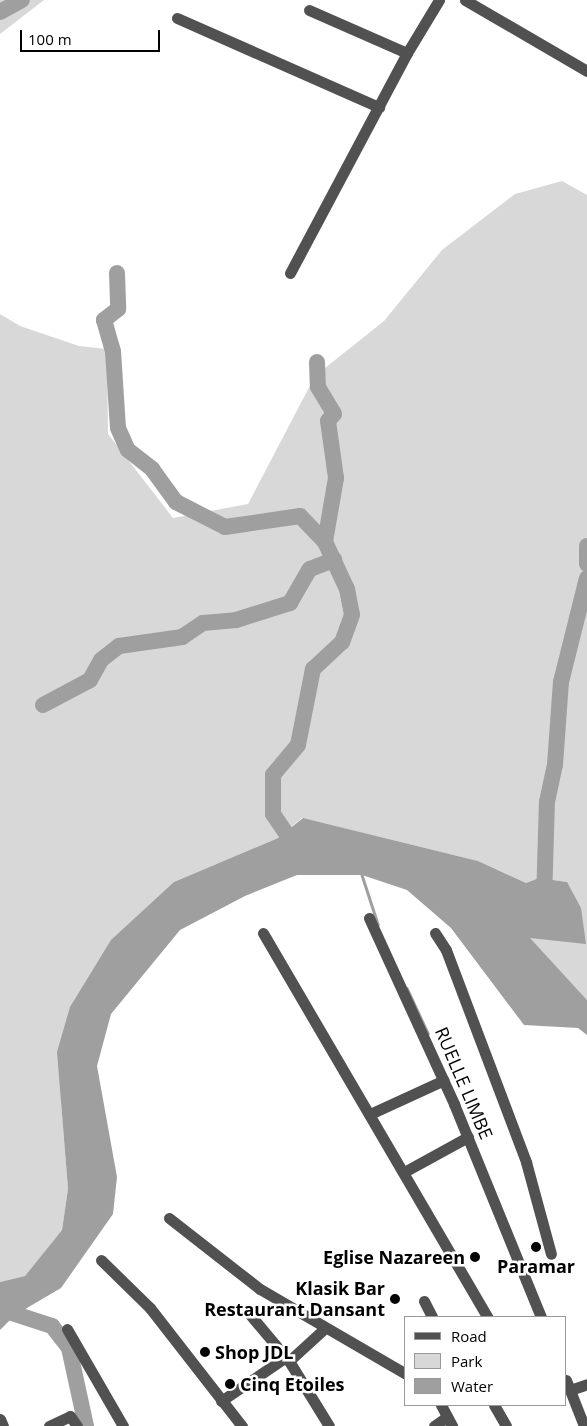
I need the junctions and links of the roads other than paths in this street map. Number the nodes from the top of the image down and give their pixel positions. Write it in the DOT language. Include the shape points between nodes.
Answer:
graph roads {
  1 [pos="439,0"];
  2 [pos="464,0"];
  3 [pos="309,10"];
  4 [pos="177,18"];
  5 [pos="407,53"];
  6 [pos="587,70"];
  7 [pos="378,107"];
  8 [pos="290,273"];
  9 [pos="369,918"];
  10 [pos="262,933"];
  11 [pos="435,933"];
  12 [pos="444,1080"];
  13 [pos="370,1114"];
  14 [pos="468,1137"];
  15 [pos="404,1172"];
  16 [pos="169,1218"];
  17 [pos="552,1254"];
  18 [pos="101,1260"];
  19 [pos="424,1301"];
  20 [pos="247,1311"];
  21 [pos="432,1316"];
  22 [pos="486,1316"];
  23 [pos="541,1316"];
  24 [pos="67,1329"];
  25 [pos="324,1329"];
  26 [pos="288,1359"];
  27 [pos="404,1373"];
  28 [pos="587,1384"];
  29 [pos="568,1385"];
  30 [pos="221,1401"];
  31 [pos="442,1406"];
  32 [pos="495,1406"];
  33 [pos="0,1420"];
  34 [pos="450,1421"];
  35 [pos="3,1426"];
  36 [pos="49,1426"];
  37 [pos="77,1426"];
  38 [pos="122,1426"];
  39 [pos="242,1426"];
  40 [pos="329,1426"];
  41 [pos="434,1426"];
  42 [pos="506,1426"];
  43 [pos="584,1426"];
  1 -- 5 [label="street"];
  2 -- 6 [label="street"];
  3 -- 5 [label="street"];
  4 -- 7 [label="street"];
  5 -- 7 [label="street"];
  7 -- 8 [label="street"];
  9 -- 12 [label="street, RUELLE LIMBE"];
  10 -- 13 [label="street"];
  11 -- 17 [label="street" via="446,950 526,1162"];
  12 -- 13 [label="street"];
  12 -- 14 [label="street, RUELLE LIMBE"];
  13 -- 15 [label="street"];
  14 -- 15 [label="street"];
  14 -- 23 [label="street, RUELLE LIMBE"];
  15 -- 22 [label="street"];
  16 -- 25 [label="street" via="260,1289"];
  18 -- 30 [label="street" via="150,1308"];
  19 -- 21 [label="street"];
  20 -- 26 [label="street"];
  24 -- 38 [label="street"];
  25 -- 26 [label="street"];
  25 -- 27 [label="street"];
  26 -- 30 [label="street"];
  26 -- 40 [label="street"];
  28 -- 29 [label="street"];
  29 -- 43 [label="street"];
  30 -- 39 [label="street"];
  31 -- 34 [label="street"];
  32 -- 42 [label="street"];
  33 -- 35 [label="street"];
  34 -- 41 [label="street"];
  36 -- 37 [label="street" via="70,1416"];
}
